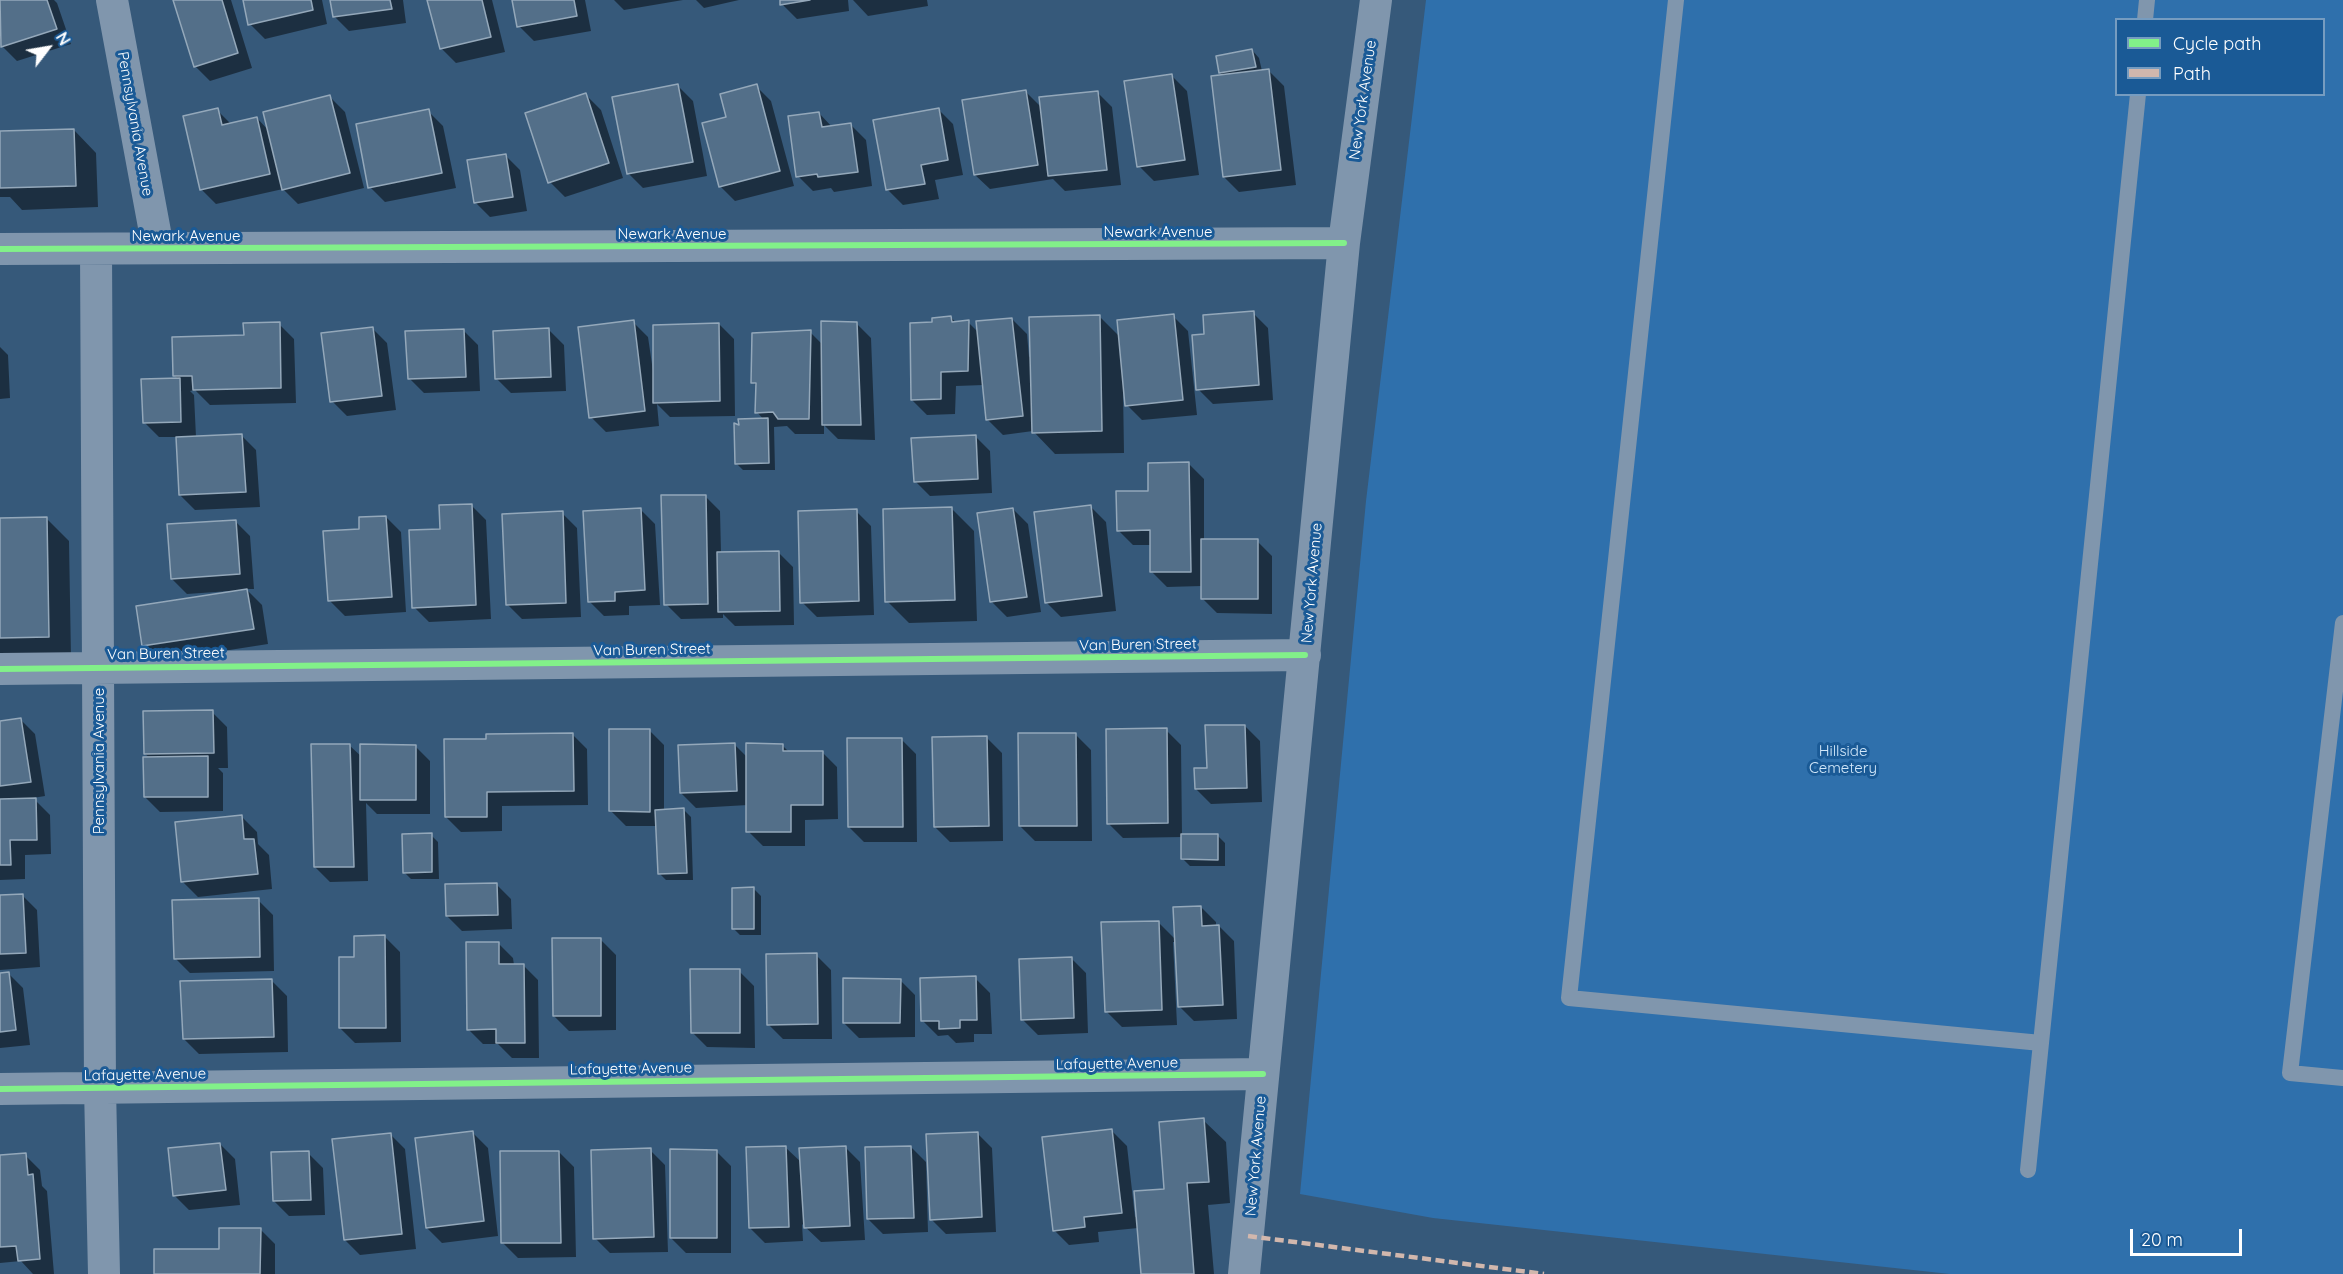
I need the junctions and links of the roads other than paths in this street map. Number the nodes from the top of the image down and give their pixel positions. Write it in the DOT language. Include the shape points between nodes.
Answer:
graph roads {
  1 [pos="112,0"];
  2 [pos="1376,0"];
  3 [pos="1676,0"];
  4 [pos="2147,0"];
  5 [pos="2145,18"];
  6 [pos="2138,96"];
  7 [pos="1344,243"];
  8 [pos="158,248"];
  9 [pos="0,249"];
  10 [pos="96,249"];
  11 [pos="2343,623"];
  12 [pos="1305,655"];
  13 [pos="99,667"];
  14 [pos="0,669"];
  15 [pos="2339,689"];
  16 [pos="2041,1043"];
  17 [pos="1263,1074"];
  18 [pos="2343,1078"];
  19 [pos="100,1087"];
  20 [pos="0,1089"];
  21 [pos="2028,1170"];
  22 [pos="104,1274"];
  23 [pos="1244,1274"];
  1 -- 8 [label="street, Pennsylvania Avenue"];
  2 -- 7 [label="street, New York Avenue"];
  3 -- 16 [label="lane" via="1569,998"];
  4 -- 5 [label="lane"];
  6 -- 16 [label="lane"];
  7 -- 8 [label="street, Newark Avenue"];
  7 -- 12 [label="street, New York Avenue"];
  8 -- 10 [label="street, Newark Avenue"];
  9 -- 10 [label="street, Newark Avenue"];
  10 -- 13 [label="street, Pennsylvania Avenue"];
  11 -- 15 [label="lane"];
  12 -- 13 [label="street, Van Buren Street"];
  12 -- 17 [label="street, New York Avenue"];
  13 -- 14 [label="street, Van Buren Street"];
  13 -- 19 [label="street, Pennsylvania Avenue"];
  15 -- 18 [label="lane" via="2290,1072"];
  16 -- 21 [label="lane"];
  17 -- 19 [label="street, Lafayette Avenue"];
  17 -- 23 [label="street, New York Avenue"];
  19 -- 20 [label="street, Lafayette Avenue"];
  19 -- 22 [label="street, Pennsylvania Avenue"];
}
